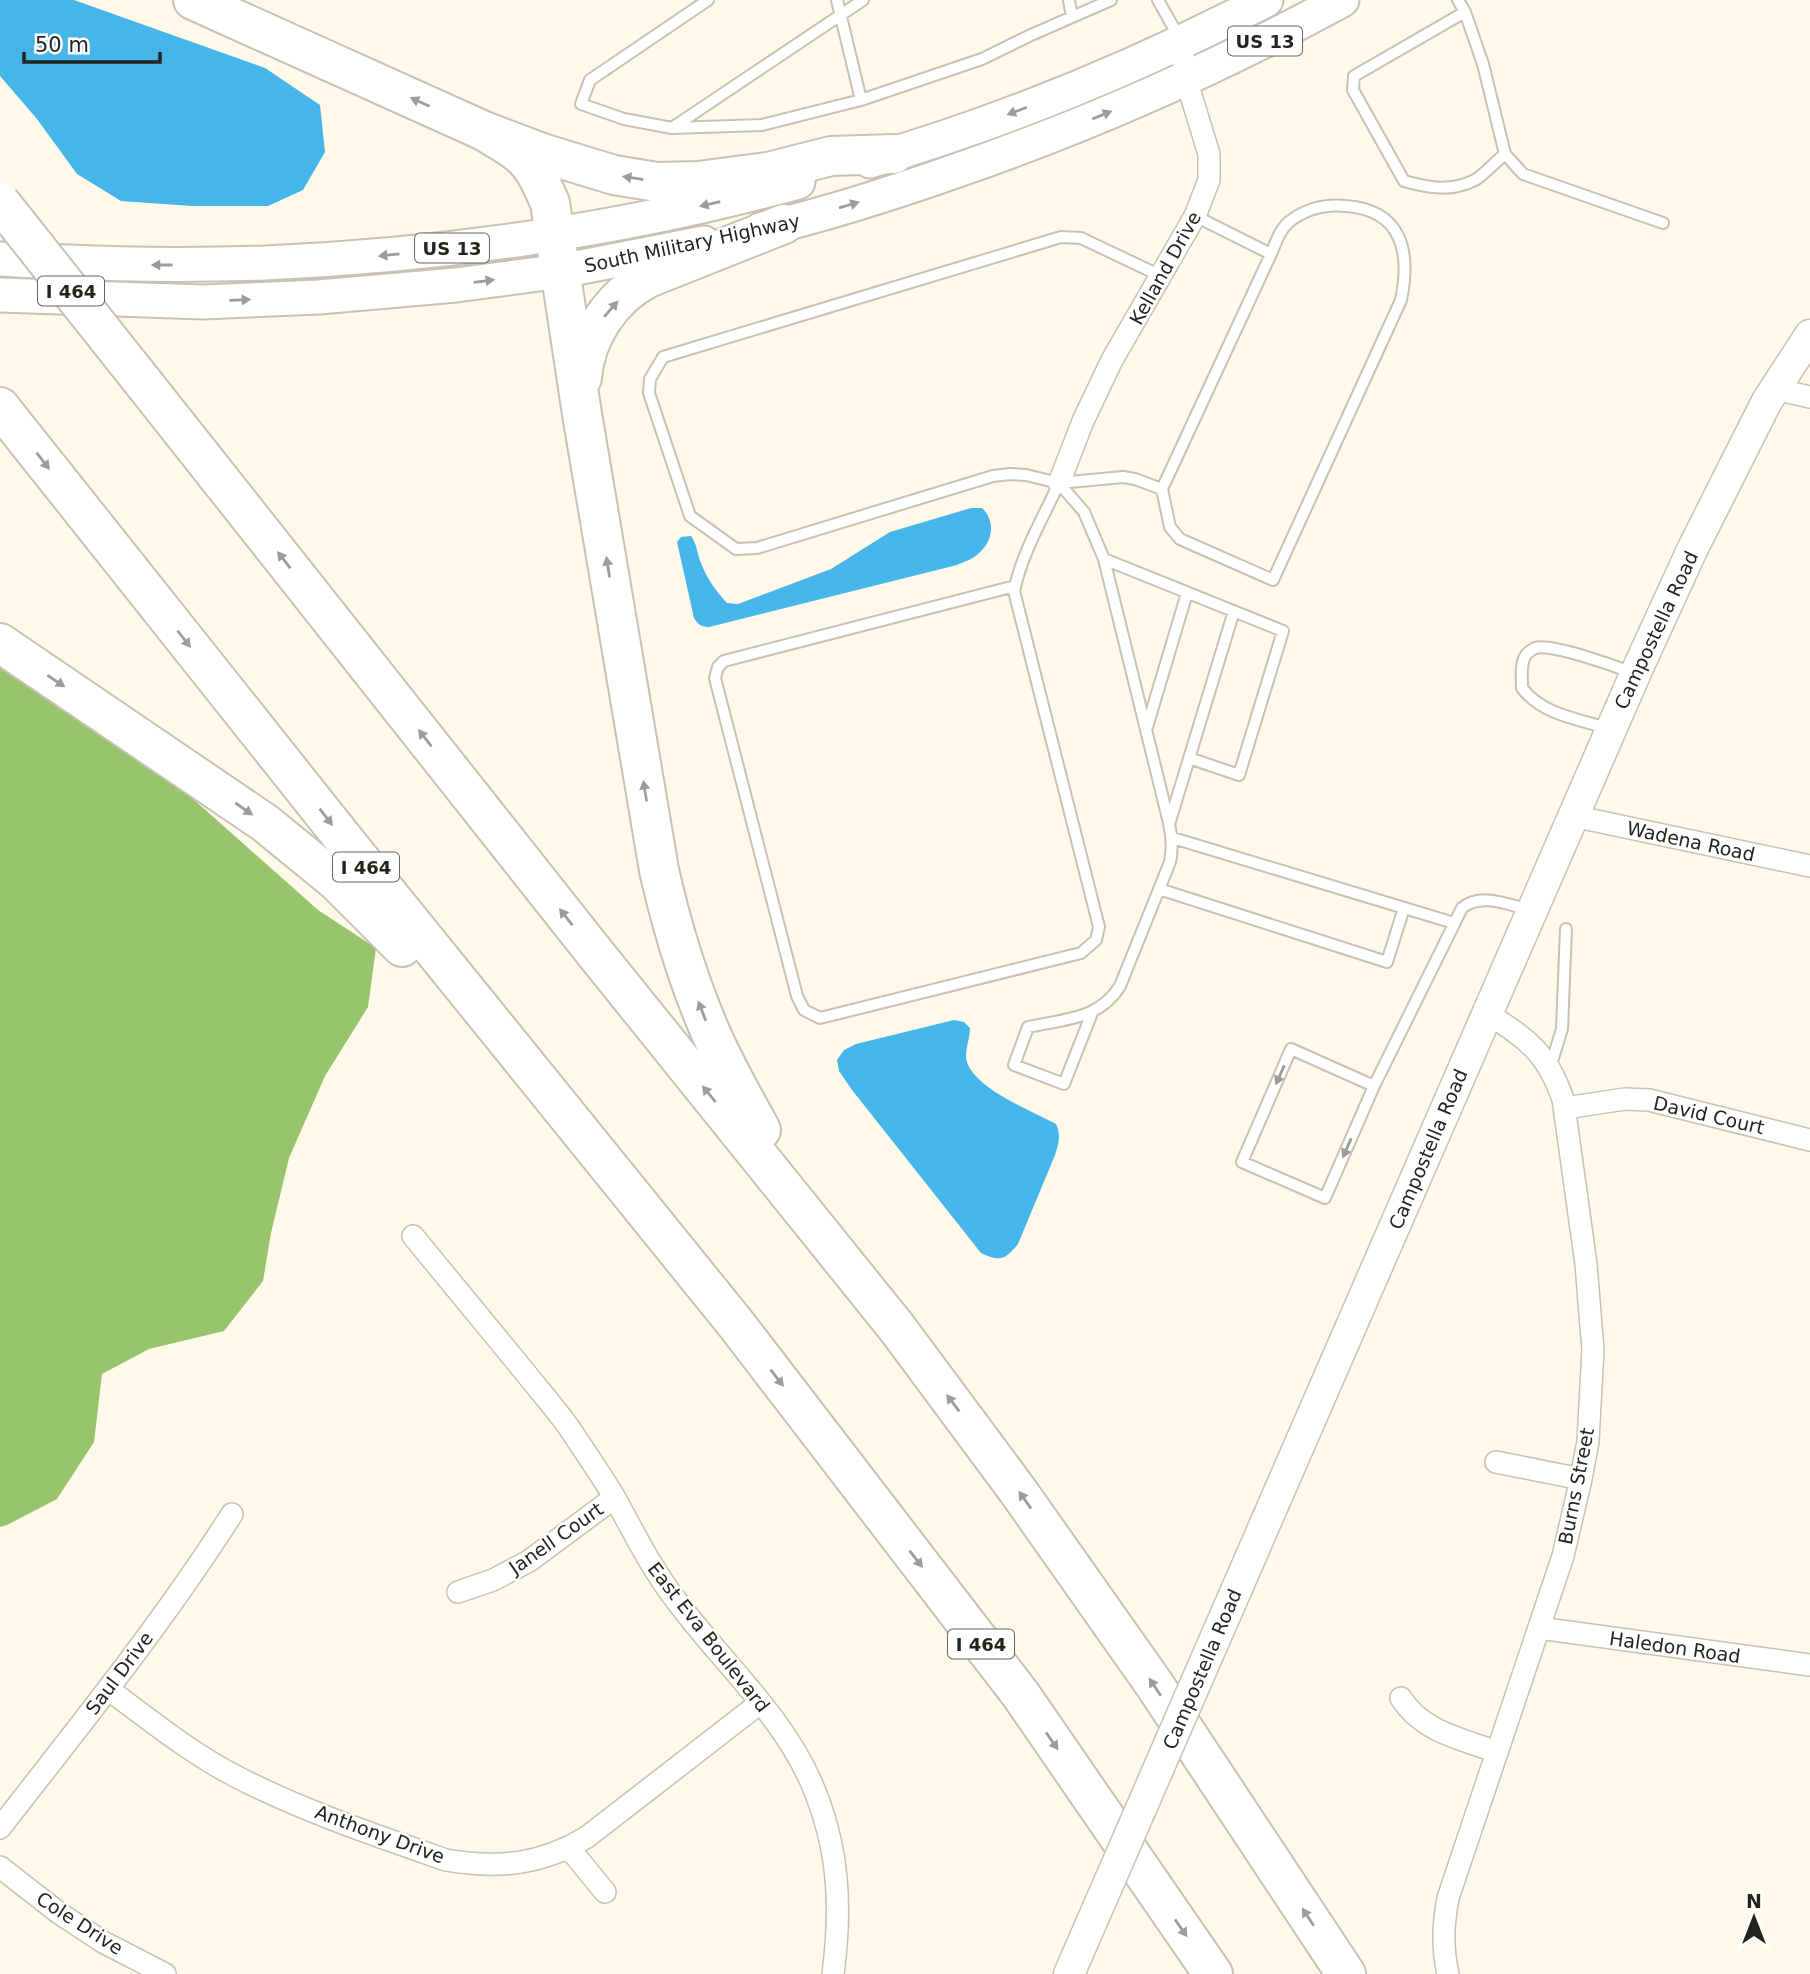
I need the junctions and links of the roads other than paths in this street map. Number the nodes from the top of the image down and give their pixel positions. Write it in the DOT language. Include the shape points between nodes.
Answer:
graph roads {
  1 [pos="193,0"];
  2 [pos="708,0"];
  3 [pos="836,0"];
  4 [pos="863,0"];
  5 [pos="1069,0"];
  6 [pos="1111,0"];
  7 [pos="1158,0"];
  8 [pos="1266,0"];
  9 [pos="1342,0"];
  10 [pos="1458,0"];
  11 [pos="1465,12"];
  12 [pos="840,15"];
  13 [pos="1072,17"];
  14 [pos="1181,42"];
  15 [pos="1186,79"];
  16 [pos="861,100"];
  17 [pos="672,128"];
  18 [pos="484,131"];
  19 [pos="894,154"];
  20 [pos="1505,154"];
  21 [pos="0,202"];
  22 [pos="1195,216"];
  23 [pos="1663,223"];
  24 [pos="784,224"];
  25 [pos="558,253"];
  26 [pos="1271,254"];
  27 [pos="0,259"];
  28 [pos="1161,276"];
  29 [pos="0,295"];
  30 [pos="1810,335"];
  31 [pos="1775,389"];
  32 [pos="580,394"];
  33 [pos="1810,397"];
  34 [pos="0,407"];
  35 [pos="1059,483"];
  36 [pos="1162,489"];
  37 [pos="1104,559"];
  38 [pos="1015,586"];
  39 [pos="1187,593"];
  40 [pos="1234,611"];
  41 [pos="0,643"];
  42 [pos="1635,674"];
  43 [pos="1146,730"];
  44 [pos="1611,730"];
  45 [pos="1189,758"];
  46 [pos="1573,816"];
  47 [pos="1169,823"];
  48 [pos="1172,838"];
  49 [pos="1810,866"];
  50 [pos="1159,890"];
  51 [pos="1404,908"];
  52 [pos="1531,911"];
  53 [pos="1454,923"];
  54 [pos="1566,929"];
  55 [pos="1092,1013"];
  56 [pos="1487,1013"];
  57 [pos="1550,1068"];
  58 [pos="1374,1086"];
  59 [pos="1565,1108"];
  60 [pos="1810,1140"];
  61 [pos="814,1223"];
  62 [pos="413,1236"];
  63 [pos="736,1324"];
  64 [pos="1496,1462"];
  65 [pos="1581,1479"];
  66 [pos="614,1498"];
  67 [pos="232,1514"];
  68 [pos="458,1592"];
  69 [pos="1539,1628"];
  70 [pos="1810,1665"];
  71 [pos="108,1689"];
  72 [pos="1401,1698"];
  73 [pos="760,1703"];
  74 [pos="1497,1752"];
  75 [pos="0,1828"];
  76 [pos="569,1848"];
  77 [pos="0,1867"];
  78 [pos="605,1892"];
  79 [pos="165,1974"];
  80 [pos="833,1974"];
  81 [pos="1069,1974"];
  82 [pos="1213,1974"];
  83 [pos="1346,1974"];
  84 [pos="1448,1974"];
  18 -- 1 [label="highway, one-way"];
  2 -- 17 [label="lane" via="590,80 581,104 624,120"];
  3 -- 12 [label="lane"];
  4 -- 12 [label="lane"];
  5 -- 13 [label="lane"];
  6 -- 13 [label="lane"];
  7 -- 14 [label="lane"];
  8 -- 14 [label="main road, South Military Highway / US 13"];
  9 -- 15 [label="main road, South Military Highway / US 13"];
  10 -- 11 [label="lane"];
  11 -- 20 [label="lane"];
  11 -- 20 [label="lane" via="1354,76 1353,90 1404,181 1446,189 1475,179"];
  12 -- 16 [label="lane"];
  12 -- 17 [label="lane"];
  13 -- 16 [label="lane" via="982,59"];
  14 -- 15 [label="street, Kelland Drive"];
  14 -- 19 [label="main road, South Military Highway / US 13, one-way" via="1016,112"];
  15 -- 22 [label="street, Kelland Drive" via="1209,154 1209,180"];
  24 -- 15 [label="main road, South Military Highway / US 13, one-way" via="1023,147"];
  16 -- 17 [label="lane" via="762,125"];
  19 -- 18 [label="highway, one-way" via="831,156 768,172 657,182 614,175"];
  18 -- 25 [label="highway" via="516,150 538,177 550,203"];
  19 -- 25 [label="main road, South Military Highway / US 13, one-way" via="646,218"];
  20 -- 23 [label="lane" via="1522,174"];
  61 -- 21 [label="highway, I 464, one-way, bridge"];
  22 -- 26 [label="lane"];
  22 -- 28 [label="street, Kelland Drive"];
  24 -- 25 [label="main road, South Military Highway / US 13" via="669,251"];
  32 -- 24 [label="highway, one-way" via="591,341 613,305 631,288"];
  25 -- 27 [label="main road, South Military Highway / US 13, one-way" via="521,240 334,260 209,265"];
  29 -- 25 [label="main road, South Military Highway / US 13, one-way" via="203,302 319,297 456,285"];
  25 -- 32 [label="highway"];
  26 -- 36 [label="lane"];
  26 -- 36 [label="lane" via="1290,221 1311,209 1334,205 1378,213 1392,226 1405,256 1401,300 1273,580 1180,539 1170,527"];
  28 -- 35 [label="street, Kelland Drive" via="1112,360"];
  28 -- 35 [label="lane" via="1081,238 1061,237 676,352 663,357 650,379 649,393 690,516 736,549 757,548 993,476 1026,475"];
  30 -- 31 [label="main road, Campostella Road"];
  31 -- 33 [label="street"];
  31 -- 42 [label="main road, Campostella Road" via="1692,550"];
  61 -- 32 [label="highway, one-way" via="707,1026 671,921"];
  34 -- 63 [label="highway, I 464, one-way"];
  35 -- 36 [label="lane" via="1123,477"];
  35 -- 37 [label="lane" via="1084,512"];
  35 -- 38 [label="lane"];
  37 -- 39 [label="lane"];
  37 -- 43 [label="lane"];
  38 -- 38 [label="lane" via="724,661 718,667 715,678 797,996 804,1010 820,1018 1081,953 1096,940 1099,927"];
  39 -- 40 [label="lane"];
  39 -- 43 [label="lane"];
  40 -- 45 [label="lane"];
  40 -- 45 [label="lane" via="1283,631 1239,775"];
  41 -- 63 [label="highway, one-way" via="265,823 336,881 439,986"];
  42 -- 44 [label="main road, Campostella Road"];
  42 -- 44 [label="lane" via="1553,649 1537,648 1524,658 1522,688 1530,699 1558,714"];
  43 -- 47 [label="lane"];
  44 -- 46 [label="main road, Campostella Road"];
  45 -- 47 [label="lane"];
  46 -- 49 [label="street, Wadena Road"];
  46 -- 52 [label="main road, Campostella Road"];
  47 -- 48 [label="lane"];
  48 -- 50 [label="lane" via="1170,862"];
  48 -- 51 [label="lane"];
  50 -- 51 [label="lane" via="1387,962"];
  50 -- 55 [label="lane" via="1120,986 1112,999"];
  51 -- 53 [label="lane"];
  52 -- 53 [label="lane" via="1473,900"];
  52 -- 56 [label="main road, Campostella Road"];
  53 -- 58 [label="lane"];
  54 -- 57 [label="lane" via="1562,1029"];
  55 -- 55 [label="lane" via="1065,1084 1014,1065 1028,1027"];
  56 -- 57 [label="street, Burns Street" via="1523,1037"];
  56 -- 81 [label="main road, Campostella Road, bridge"];
  57 -- 59 [label="street, Burns Street"];
  58 -- 58 [label="lane" via="1292,1049 1242,1163 1325,1198"];
  59 -- 60 [label="street, David Court" via="1641,1099"];
  59 -- 65 [label="street, Burns Street" via="1593,1349"];
  83 -- 61 [label="highway, I 464, one-way" via="1154,1684 1018,1491"];
  62 -- 66 [label="street, East Eva Boulevard" via="568,1426"];
  63 -- 82 [label="highway, I 464, one-way" via="1021,1695"];
  64 -- 65 [label="street"];
  65 -- 69 [label="street, Burns Street" via="1563,1556"];
  66 -- 68 [label="street, Janell Court" via="529,1561"];
  66 -- 73 [label="street, East Eva Boulevard" via="643,1553 679,1604"];
  67 -- 71 [label="street, Saul Drive"];
  69 -- 70 [label="street, Haledon Road"];
  69 -- 74 [label="street, Burns Street"];
  71 -- 75 [label="street, Saul Drive"];
  71 -- 76 [label="street, Anthony Drive" via="199,1755 240,1778 446,1860 506,1865"];
  72 -- 74 [label="street" via="1414,1715 1433,1728"];
  73 -- 76 [label="street, Anthony Drive"];
  73 -- 80 [label="street, East Eva Boulevard" via="794,1749 827,1825 839,1905"];
  74 -- 84 [label="street, Burns Street" via="1448,1898 1443,1926"];
  76 -- 78 [label="street"];
  77 -- 79 [label="street, Cole Drive" via="103,1942"];
}
